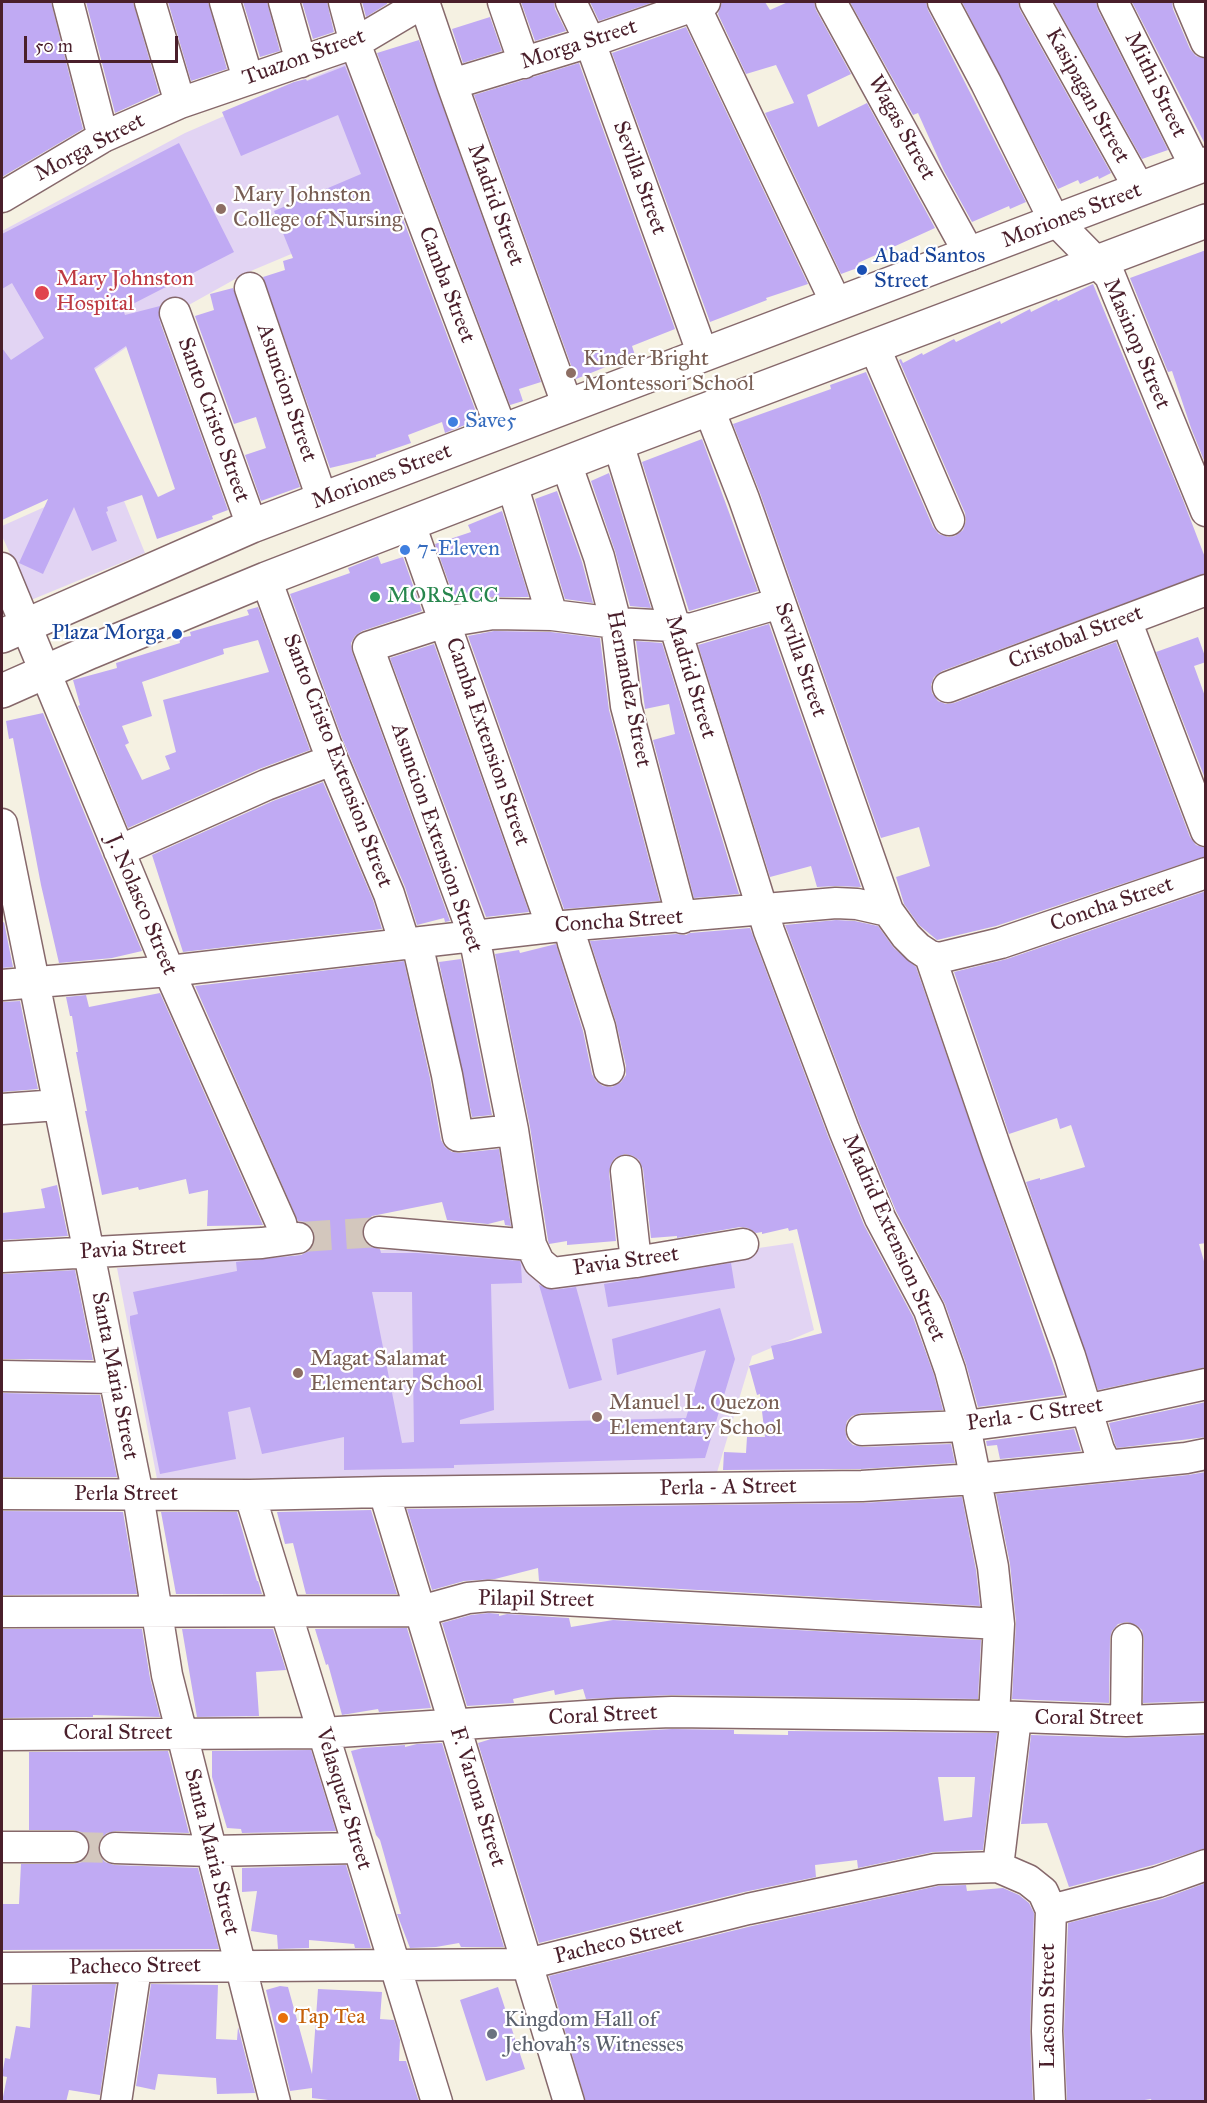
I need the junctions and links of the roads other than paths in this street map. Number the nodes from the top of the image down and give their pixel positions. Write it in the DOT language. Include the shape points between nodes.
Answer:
graph roads {
  1 [pos="68,2"];
  2 [pos="150,2"];
  3 [pos="225,2"];
  4 [pos="284,2"];
  5 [pos="345,2"];
  6 [pos="424,2"];
  7 [pos="503,2"];
  8 [pos="571,2"];
  9 [pos="831,2"];
  10 [pos="943,2"];
  11 [pos="1035,2"];
  12 [pos="1113,2"];
  13 [pos="1189,2"];
  14 [pos="698,3"];
  15 [pos="590,42"];
  16 [pos="1206,42"];
  17 [pos="355,43"];
  18 [pos="301,62"];
  19 [pos="524,63"];
  20 [pos="248,79"];
  21 [pos="452,84"];
  22 [pos="180,103"];
  23 [pos="103,137"];
  24 [pos="1201,166"];
  25 [pos="1140,190"];
  26 [pos="2,197"];
  27 [pos="1206,221"];
  28 [pos="1058,222"];
  29 [pos="970,255"];
  30 [pos="1096,262"];
  31 [pos="250,288"];
  32 [pos="837,305"];
  33 [pos="175,313"];
  34 [pos="874,346"];
  35 [pos="703,355"];
  36 [pos="568,407"];
  37 [pos="709,409"];
  38 [pos="502,431"];
  39 [pos="618,443"];
  40 [pos="566,463"];
  41 [pos="512,484"];
  42 [pos="322,499"];
  43 [pos="1206,511"];
  44 [pos="949,520"];
  45 [pos="410,524"];
  46 [pos="252,526"];
  47 [pos="2,568"];
  48 [pos="266,579"];
  49 [pos="1206,590"];
  50 [pos="780,603"];
  51 [pos="552,615"];
  52 [pos="1126,620"];
  53 [pos="445,622"];
  54 [pos="616,623"];
  55 [pos="673,626"];
  56 [pos="14,631"];
  57 [pos="44,671"];
  58 [pos="948,687"];
  59 [pos="2,691"];
  60 [pos="332,760"];
  61 [pos="2,824"];
  62 [pos="1206,831"];
  63 [pos="119,851"];
  64 [pos="6,864"];
  65 [pos="1206,873"];
  66 [pos="763,911"];
  67 [pos="888,911"];
  68 [pos="682,918"];
  69 [pos="561,927"];
  70 [pos="474,936"];
  71 [pos="411,944"];
  72 [pos="930,956"];
  73 [pos="169,971"];
  74 [pos="34,981"];
  75 [pos="2,985"];
  76 [pos="609,1070"];
  77 [pos="58,1105"];
  78 [pos="2,1109"];
  79 [pos="513,1130"];
  80 [pos="626,1171"];
  81 [pos="379,1232"];
  82 [pos="290,1238"];
  83 [pos="743,1244"];
  84 [pos="531,1245"];
  85 [pos="89,1252"];
  86 [pos="2,1257"];
  87 [pos="636,1262"];
  88 [pos="2,1376"];
  89 [pos="114,1378"];
  90 [pos="1206,1384"];
  91 [pos="1086,1410"];
  92 [pos="965,1426"];
  93 [pos="862,1430"];
  94 [pos="1206,1455"];
  95 [pos="1107,1466"];
  96 [pos="975,1479"];
  97 [pos="384,1492"];
  98 [pos="2,1494"];
  99 [pos="138,1495"];
  100 [pos="250,1495"];
  101 [pos="420,1611"];
  102 [pos="2,1612"];
  103 [pos="157,1612"];
  104 [pos="285,1612"];
  105 [pos="999,1624"];
  106 [pos="1127,1639"];
  107 [pos="1005,1717"];
  108 [pos="1206,1718"];
  109 [pos="1126,1721"];
  110 [pos="455,1725"];
  111 [pos="181,1733"];
  112 [pos="323,1733"];
  113 [pos="2,1735"];
  114 [pos="2,1847"];
  115 [pos="73,1847"];
  116 [pos="115,1848"];
  117 [pos="357,1848"];
  118 [pos="211,1851"];
  119 [pos="1206,1866"];
  120 [pos="998,1867"];
  121 [pos="1051,1910"];
  122 [pos="527,1964"];
  123 [pos="240,1965"];
  124 [pos="395,1967"];
  125 [pos="2,1968"];
  126 [pos="136,1968"];
  127 [pos="116,2102"];
  128 [pos="275,2102"];
  129 [pos="437,2102"];
  130 [pos="569,2102"];
  131 [pos="1050,2102"];
  1 -- 23 [label="street"];
  2 -- 22 [label="street"];
  3 -- 20 [label="street"];
  4 -- 18 [label="street"];
  5 -- 17 [label="street, Camba Street"];
  6 -- 17 [label="street, Tuazon Street"];
  6 -- 21 [label="street, Madrid Street"];
  7 -- 19 [label="street"];
  8 -- 15 [label="street, Sevilla Street"];
  9 -- 29 [label="street, Wagas Street"];
  10 -- 28 [label="street, Masinop Street"];
  11 -- 25 [label="street, Kasipagan Street"];
  12 -- 24 [label="street, Mithi Street"];
  13 -- 16 [label="street"];
  14 -- 15 [label="street, Morga Street"];
  14 -- 32 [label="street"];
  15 -- 19 [label="street, Morga Street"];
  15 -- 35 [label="street, Sevilla Street"];
  17 -- 18 [label="street, Tuazon Street"];
  17 -- 38 [label="street, Camba Street"];
  18 -- 20 [label="street, Tuazon Street"];
  19 -- 21 [label="street, Morga Street"];
  20 -- 22 [label="street, Tuazon Street"];
  21 -- 36 [label="street, Madrid Street"];
  22 -- 23 [label="street, Morga Street"];
  23 -- 26 [label="street, Morga Street"];
  24 -- 25 [label="main road, Moriones Street"];
  25 -- 28 [label="main road, Moriones Street"];
  27 -- 30 [label="main road"];
  28 -- 29 [label="main road, Moriones Street"];
  28 -- 30 [label="street, Masinop Street"];
  29 -- 32 [label="main road, Moriones Street"];
  30 -- 34 [label="main road"];
  30 -- 43 [label="street, Masinop Street" via="1110,276"];
  31 -- 42 [label="street, Asuncion Street"];
  32 -- 35 [label="main road, Moriones Street"];
  33 -- 46 [label="street, Santo Cristo Street"];
  34 -- 37 [label="main road"];
  34 -- 44 [label="street"];
  35 -- 36 [label="main road, Moriones Street"];
  36 -- 38 [label="main road, Moriones Street"];
  37 -- 39 [label="main road"];
  37 -- 50 [label="street, Sevilla Street"];
  38 -- 42 [label="main road, Moriones Street"];
  39 -- 40 [label="main road"];
  39 -- 55 [label="street, Madrid Street"];
  40 -- 41 [label="main road"];
  40 -- 54 [label="street, Hernandez Street" via="599,556"];
  41 -- 45 [label="main road"];
  41 -- 51 [label="street"];
  42 -- 46 [label="main road, Moriones Street"];
  45 -- 48 [label="main road"];
  45 -- 53 [label="street, Camba Extension Street"];
  46 -- 56 [label="main road, Moriones Street"];
  47 -- 56 [label="street, J. Nolasco Street"];
  48 -- 57 [label="main road"];
  48 -- 60 [label="street, Santo Cristo Extension Street"];
  49 -- 52 [label="street, Cristobal Street"];
  50 -- 55 [label="street" via="690,629"];
  50 -- 67 [label="street, Sevilla Street"];
  51 -- 53 [label="street" via="493,614"];
  51 -- 54 [label="street"];
  52 -- 58 [label="street, Cristobal Street"];
  52 -- 62 [label="street"];
  53 -- 69 [label="street, Camba Extension Street"];
  53 -- 70 [label="street, Asuncion Extension Street" via="368,647"];
  54 -- 55 [label="street"];
  54 -- 68 [label="street, Hernandez Street" via="626,706"];
  55 -- 66 [label="street, Madrid Street"];
  56 -- 57 [label="street, J. Nolasco Street"];
  57 -- 59 [label="main road"];
  57 -- 63 [label="street, J. Nolasco Street"];
  60 -- 63 [label="street"];
  60 -- 71 [label="street, Santo Cristo Extension Street"];
  61 -- 64 [label="street, Santa Maria Street"];
  63 -- 73 [label="street, J. Nolasco Street"];
  64 -- 74 [label="street, Santa Maria Street"];
  65 -- 72 [label="street, Concha Street" via="1001,943 950,957"];
  66 -- 67 [label="street, Concha Street" via="836,903"];
  66 -- 68 [label="street, Concha Street"];
  66 -- 92 [label="street, Madrid Extension Street" via="798,1012 880,1218 929,1310"];
  67 -- 72 [label="street" via="906,936"];
  68 -- 69 [label="street, Concha Street"];
  69 -- 70 [label="street, Concha Street"];
  69 -- 76 [label="street, Camba Extension Street" via="573,943 600,1027"];
  70 -- 71 [label="street, Concha Street"];
  70 -- 79 [label="street, Asuncion Extension Street"];
  71 -- 73 [label="street, Concha Street"];
  71 -- 79 [label="street, Santo Cristo Extension Street" via="445,1064 458,1136"];
  72 -- 91 [label="street"];
  73 -- 74 [label="street, Concha Street"];
  73 -- 82 [label="street, J. Nolasco Street" via="283,1231"];
  74 -- 75 [label="street, Concha Street"];
  74 -- 77 [label="street, Santa Maria Street"];
  77 -- 78 [label="street"];
  77 -- 85 [label="street, Santa Maria Street"];
  79 -- 84 [label="street, Asuncion Extension Street"];
  80 -- 87 [label="street"];
  81 -- 84 [label="street"];
  82 -- 85 [label="street, Pavia Street"];
  83 -- 87 [label="street, Pavia Street"];
  84 -- 87 [label="street, Pavia Street" via="539,1262 552,1273"];
  85 -- 86 [label="street, Pavia Street"];
  85 -- 89 [label="street, Santa Maria Street"];
  88 -- 89 [label="street"];
  89 -- 99 [label="street, Santa Maria Street"];
  90 -- 91 [label="street, Perla - C Street"];
  91 -- 92 [label="street, Perla - C Street"];
  91 -- 95 [label="street"];
  92 -- 93 [label="street, Perla - C Street"];
  92 -- 96 [label="street, Madrid Extension Street"];
  94 -- 95 [label="street, Perla - A Street"];
  95 -- 96 [label="street, Perla - A Street"];
  96 -- 97 [label="street, Perla - A Street" via="862,1486"];
  96 -- 105 [label="street, Madrid Extension Street" via="993,1567"];
  97 -- 100 [label="street, Perla - A Street"];
  97 -- 101 [label="street, F. Varona Street"];
  98 -- 99 [label="street, Perla Street"];
  99 -- 100 [label="street, Perla Street"];
  99 -- 103 [label="street, Santa Maria Street"];
  100 -- 104 [label="street, Velasquez Street"];
  101 -- 104 [label="street, Pilapil Street"];
  101 -- 105 [label="street, Pilapil Street" via="489,1596"];
  101 -- 110 [label="street, F. Varona Street"];
  102 -- 103 [label="street, Pilapil Street"];
  103 -- 104 [label="street, Pilapil Street"];
  103 -- 111 [label="street, Santa Maria Street"];
  104 -- 112 [label="street, Velasquez Street"];
  105 -- 107 [label="street, Madrid Extension Street"];
  106 -- 109 [label="street"];
  107 -- 109 [label="street, Coral Street"];
  107 -- 110 [label="street, Coral Street" via="672,1712"];
  107 -- 120 [label="street, Madrid Extension Street"];
  108 -- 109 [label="street, Coral Street"];
  110 -- 112 [label="street, Coral Street"];
  110 -- 122 [label="street, F. Varona Street"];
  111 -- 112 [label="street, Coral Street"];
  111 -- 113 [label="street, Coral Street"];
  111 -- 118 [label="street, Santa Maria Street"];
  112 -- 117 [label="street, Velasquez Street"];
  114 -- 115 [label="street"];
  116 -- 118 [label="street"];
  117 -- 118 [label="street"];
  117 -- 124 [label="street, Velasquez Street"];
  118 -- 123 [label="street, Santa Maria Street"];
  119 -- 121 [label="street"];
  120 -- 121 [label="street, Pacheco Street" via="1028,1880 1043,1892"];
  120 -- 122 [label="street, Pacheco Street" via="936,1869 748,1909"];
  121 -- 131 [label="street, Lacson Street" via="1047,2031"];
  122 -- 124 [label="street, Pacheco Street"];
  122 -- 130 [label="street, F. Varona Street"];
  123 -- 124 [label="street, Pacheco Street"];
  123 -- 126 [label="street, Pacheco Street"];
  123 -- 128 [label="street, Santa Maria Street"];
  124 -- 129 [label="street, Velasquez Street"];
  125 -- 126 [label="street, Pacheco Street"];
  126 -- 127 [label="street"];
}
